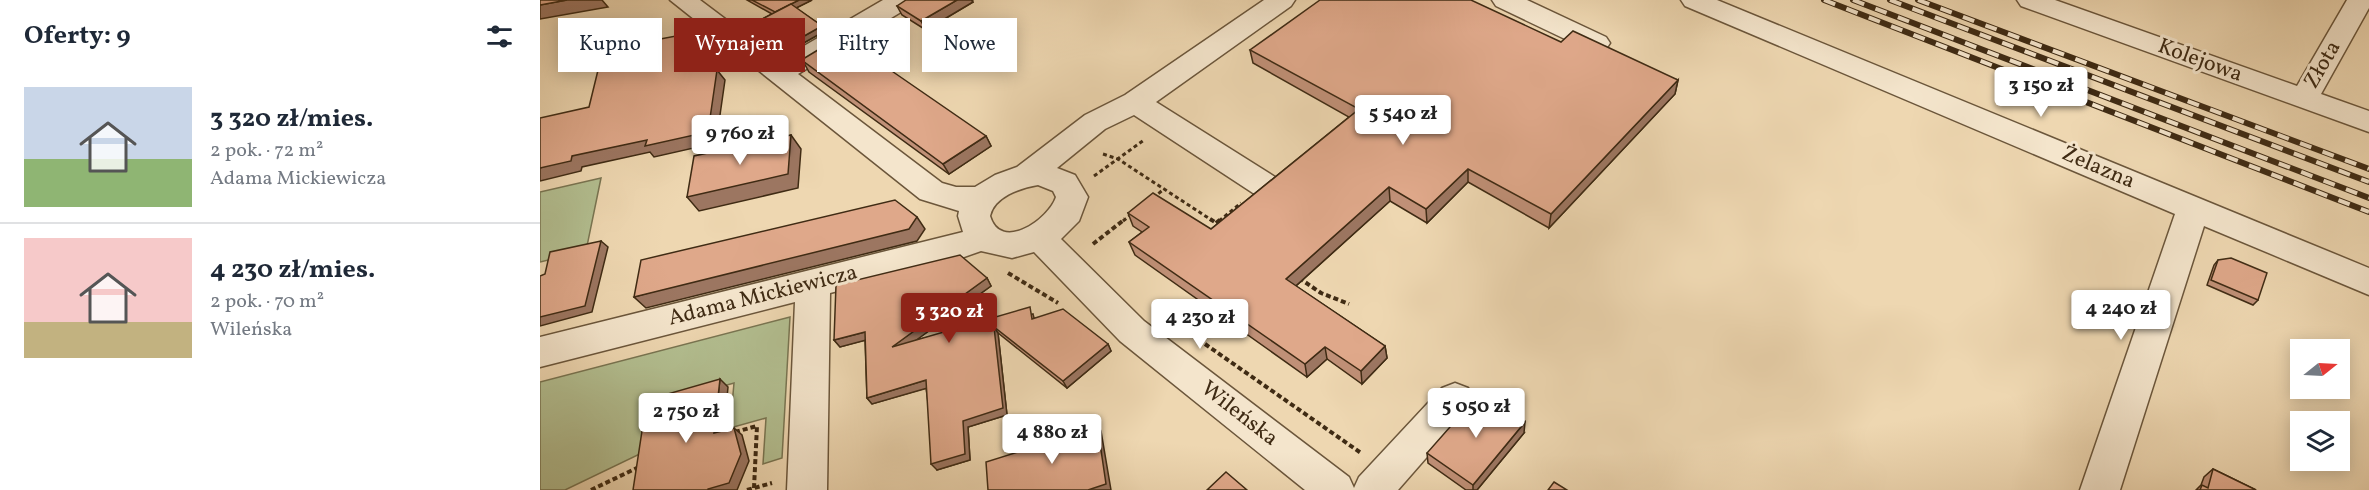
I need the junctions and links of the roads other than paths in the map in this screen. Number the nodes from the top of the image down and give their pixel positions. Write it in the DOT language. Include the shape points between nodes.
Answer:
graph roads {
  1 [pos="683,0"];
  2 [pos="902,0"];
  3 [pos="1282,0"];
  4 [pos="1505,0"];
  5 [pos="1694,0"];
  6 [pos="2030,0"];
  7 [pos="2360,0"];
  8 [pos="1596,42"];
  9 [pos="778,74"];
  10 [pos="2304,99"];
  11 [pos="1135,102"];
  12 [pos="2369,122"];
  13 [pos="1028,175"];
  14 [pos="1264,185"];
  15 [pos="1066,186"];
  16 [pos="983,198"];
  17 [pos="2193,208"];
  18 [pos="984,237"];
  19 [pos="1040,238"];
  20 [pos="2369,282"];
  21 [pos="813,284"];
  22 [pos="540,352"];
  23 [pos="1455,399"];
  24 [pos="1380,481"];
  25 [pos="794,485"];
  26 [pos="1335,490"];
  27 [pos="2100,490"];
  1 -- 9 [label="street"];
  2 -- 9 [label="street"];
  3 -- 11 [label="street"];
  4 -- 8 [label="street"];
  5 -- 17 [label="street, Żelazna"];
  6 -- 10 [label="street, Kolejowa"];
  7 -- 10 [label="street, Złota"];
  9 -- 16 [label="street" via="931,191 955,199"];
  10 -- 12 [label="street, Kolejowa"];
  11 -- 13 [label="street" via="1095,122"];
  11 -- 14 [label="street"];
  11 -- 15 [label="street" via="1078,166"];
  13 -- 15 [label="street" via="1051,176"];
  13 -- 16 [label="street" via="1003,182"];
  15 -- 19 [label="street" via="1071,194 1068,213"];
  16 -- 18 [label="street" via="975,223"];
  17 -- 20 [label="street, Żelazna"];
  17 -- 27 [label="street"];
  18 -- 19 [label="street" via="1004,244"];
  18 -- 21 [label="street, Adama Mickiewicza"];
  19 -- 26 [label="street, Wileńska" via="1132,331"];
  21 -- 22 [label="street, Adama Mickiewicza"];
  21 -- 25 [label="street"];
  23 -- 24 [label="street"];
}
